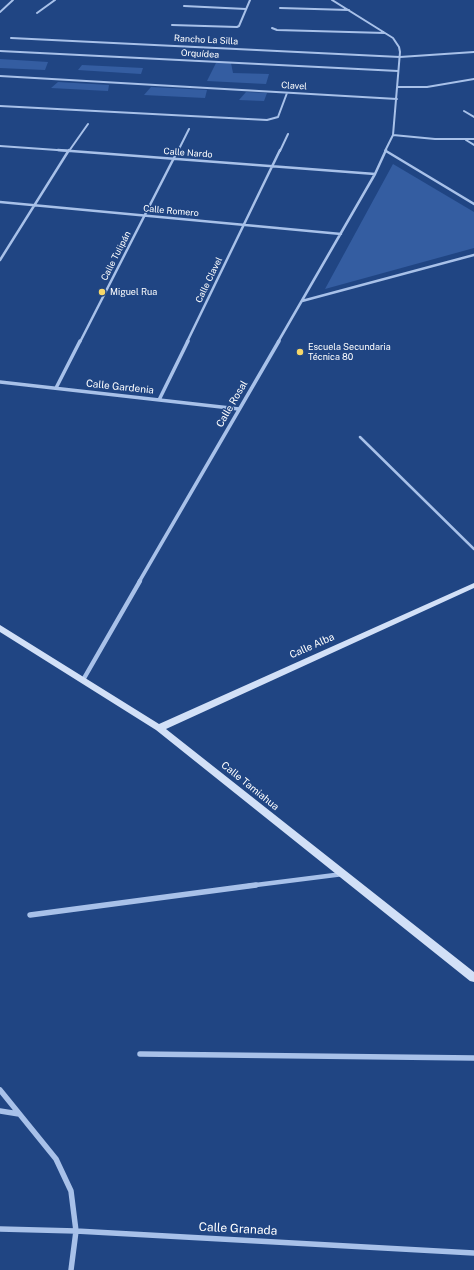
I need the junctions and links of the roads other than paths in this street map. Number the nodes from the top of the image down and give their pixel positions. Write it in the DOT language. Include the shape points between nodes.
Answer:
graph roads {
  1 [pos="13,0"];
  2 [pos="55,0"];
  3 [pos="250,0"];
  4 [pos="332,0"];
  5 [pos="184,6"];
  6 [pos="280,8"];
  7 [pos="246,9"];
  8 [pos="350,10"];
  9 [pos="0,12"];
  10 [pos="37,13"];
  11 [pos="172,25"];
  12 [pos="272,28"];
  13 [pos="385,33"];
  14 [pos="11,38"];
  15 [pos="0,51"];
  16 [pos="474,54"];
  17 [pos="400,57"];
  18 [pos="398,71"];
  19 [pos="0,76"];
  20 [pos="474,79"];
  21 [pos="397,87"];
  22 [pos="287,93"];
  23 [pos="397,99"];
  24 [pos="0,106"];
  25 [pos="464,111"];
  26 [pos="474,117"];
  27 [pos="88,124"];
  28 [pos="189,129"];
  29 [pos="288,134"];
  30 [pos="393,135"];
  31 [pos="464,139"];
  32 [pos="474,139"];
  33 [pos="474,145"];
  34 [pos="0,146"];
  35 [pos="69,151"];
  36 [pos="386,151"];
  37 [pos="174,159"];
  38 [pos="272,166"];
  39 [pos="375,174"];
  40 [pos="0,202"];
  41 [pos="474,204"];
  42 [pos="34,206"];
  43 [pos="145,216"];
  44 [pos="244,225"];
  45 [pos="341,234"];
  46 [pos="1,256"];
  47 [pos="474,256"];
  48 [pos="0,260"];
  49 [pos="302,301"];
  50 [pos="0,382"];
  51 [pos="56,388"];
  52 [pos="159,400"];
  53 [pos="238,409"];
  54 [pos="360,437"];
  55 [pos="474,549"];
  56 [pos="474,585"];
  57 [pos="0,628"];
  58 [pos="83,680"];
  59 [pos="159,728"];
  60 [pos="344,874"];
  61 [pos="30,915"];
  62 [pos="474,978"];
  63 [pos="140,1054"];
  64 [pos="474,1058"];
  65 [pos="0,1090"];
  66 [pos="0,1111"];
  67 [pos="19,1114"];
  68 [pos="0,1229"];
  69 [pos="76,1231"];
  70 [pos="474,1253"];
  71 [pos="71,1270"];
  1 -- 9 [label="street"];
  2 -- 10 [label="street"];
  3 -- 7 [label="street"];
  4 -- 8 [label="street"];
  5 -- 7 [label="street"];
  6 -- 8 [label="street"];
  7 -- 11 [label="street" via="237,27"];
  8 -- 13 [label="street"];
  12 -- 13 [label="street"];
  13 -- 17 [label="street" via="393,38 399,47"];
  14 -- 17 [label="street, Rancho La Silla"];
  15 -- 18 [label="street, Orquídea"];
  16 -- 17 [label="street, Rancho La Silla"];
  17 -- 18 [label="street, Calle Rosal"];
  18 -- 21 [label="street, Calle Rosal"];
  19 -- 22 [label="street, Clavel"];
  20 -- 21 [label="street" via="427,87"];
  21 -- 23 [label="street, Calle Rosal"];
  22 -- 23 [label="street, Clavel"];
  22 -- 24 [label="street" via="278,117 267,120"];
  23 -- 30 [label="street, Calle Rosal"];
  25 -- 26 [label="street"];
  27 -- 35 [label="street"];
  28 -- 37 [label="street, Calle Tulipán"];
  29 -- 38 [label="street, Calle Clavel"];
  30 -- 31 [label="street"];
  30 -- 36 [label="street, Calle Rosal"];
  31 -- 32 [label="street"];
  31 -- 33 [label="street"];
  34 -- 35 [label="street, Calle Nardo"];
  35 -- 37 [label="street, Calle Nardo"];
  35 -- 42 [label="street"];
  36 -- 39 [label="street, Calle Rosal"];
  36 -- 41 [label="street"];
  37 -- 38 [label="street, Calle Nardo"];
  37 -- 43 [label="street, Calle Tulipán"];
  38 -- 39 [label="street, Calle Nardo"];
  38 -- 44 [label="street, Calle Clavel"];
  39 -- 45 [label="street, Calle Rosal"];
  40 -- 42 [label="street, Calle Romero"];
  42 -- 43 [label="street, Calle Romero"];
  42 -- 46 [label="street"];
  43 -- 44 [label="street, Calle Romero"];
  43 -- 51 [label="street, Calle Tulipán"];
  44 -- 45 [label="street, Calle Romero"];
  44 -- 52 [label="street, Calle Clavel"];
  45 -- 49 [label="street, Calle Rosal"];
  46 -- 48 [label="street"];
  47 -- 49 [label="street"];
  49 -- 53 [label="street, Calle Rosal"];
  50 -- 51 [label="street, Calle Gardenia"];
  51 -- 52 [label="street, Calle Gardenia"];
  52 -- 53 [label="street, Calle Gardenia"];
  53 -- 58 [label="street, Calle Rosal"];
  54 -- 55 [label="lane"];
  56 -- 59 [label="street, Calle Alba"];
  57 -- 58 [label="street, Calle Tamiahua"];
  58 -- 59 [label="street, Calle Tamiahua"];
  59 -- 60 [label="street, Calle Tamiahua"];
  60 -- 61 [label="street"];
  60 -- 62 [label="street, Calle Tamiahua"];
  63 -- 64 [label="street"];
  65 -- 67 [label="street"];
  66 -- 67 [label="street"];
  67 -- 69 [label="street" via="59,1165 71,1191"];
  68 -- 69 [label="street, Calle Granada"];
  69 -- 70 [label="street, Calle Granada"];
  69 -- 71 [label="street"];
}
